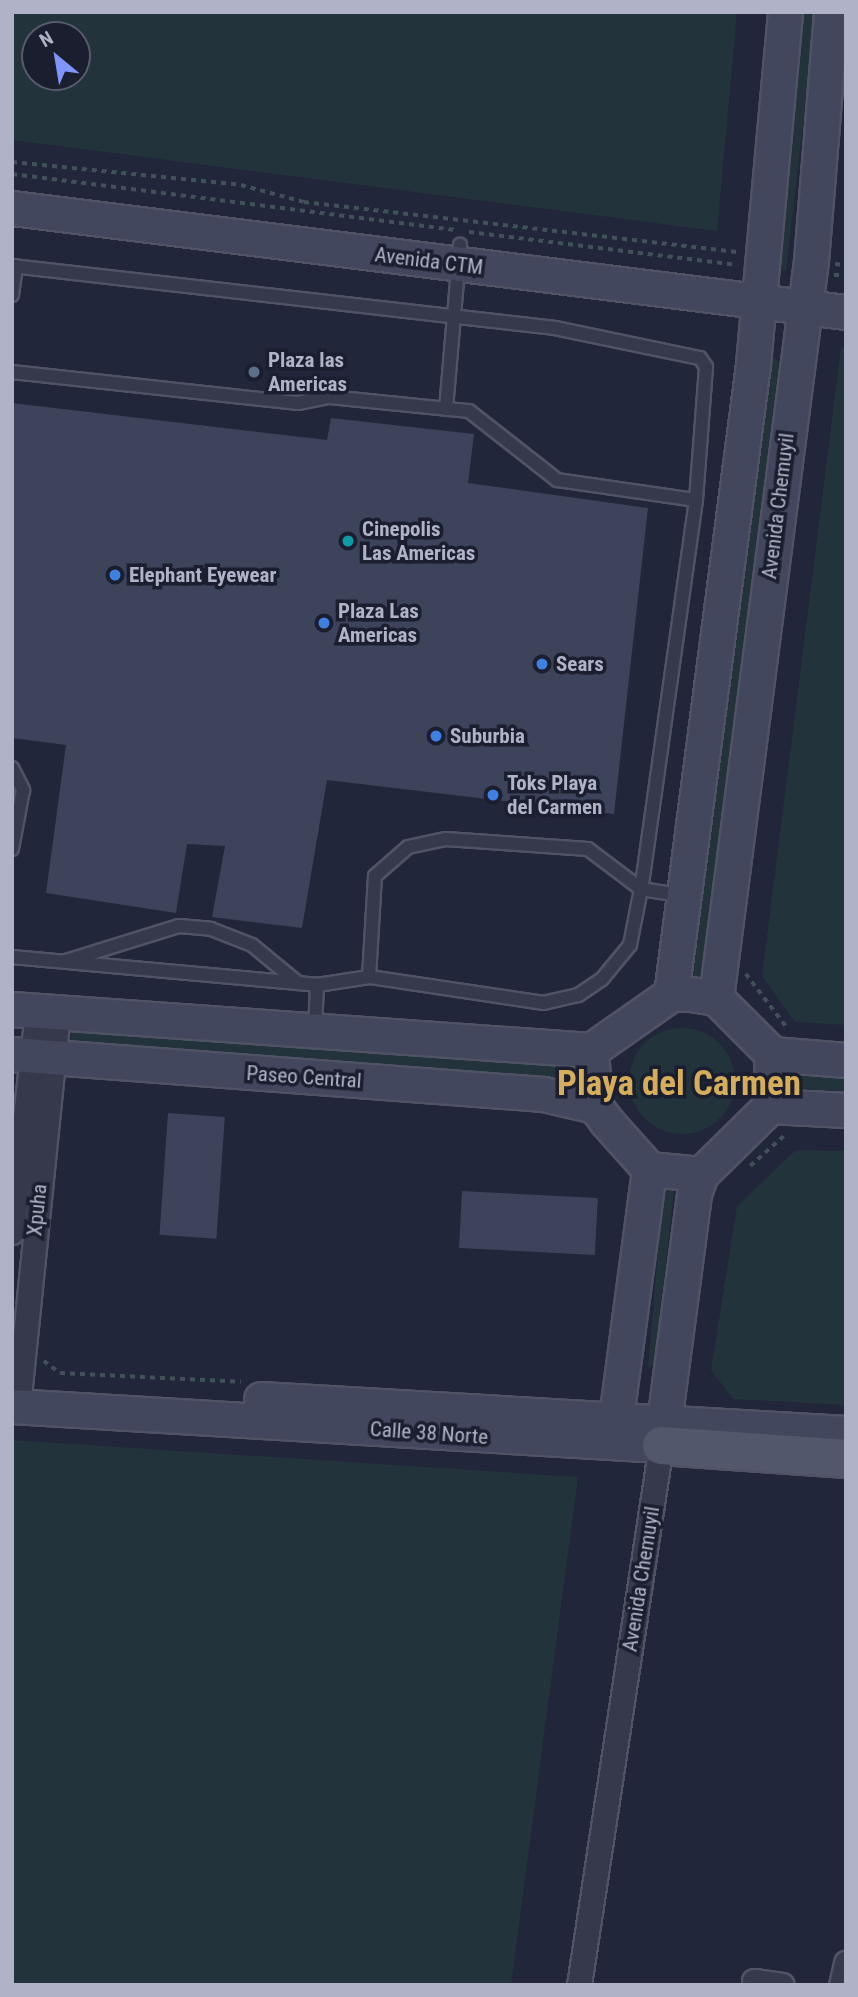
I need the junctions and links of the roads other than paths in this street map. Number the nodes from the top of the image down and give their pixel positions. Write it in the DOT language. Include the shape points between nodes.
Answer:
graph roads {
  1 [pos="785,12"];
  2 [pos="831,12"];
  3 [pos="12,190"];
  4 [pos="12,208"];
  5 [pos="460,255"];
  6 [pos="14,266"];
  7 [pos="755,276"];
  8 [pos="804,290"];
  9 [pos="846,292"];
  10 [pos="12,295"];
  11 [pos="846,312"];
  12 [pos="456,318"];
  13 [pos="12,372"];
  14 [pos="446,409"];
  15 [pos="696,500"];
  16 [pos="12,768"];
  17 [pos="12,849"];
  18 [pos="640,889"];
  19 [pos="680,895"];
  20 [pos="12,957"];
  21 [pos="62,963"];
  22 [pos="369,977"];
  23 [pos="299,983"];
  24 [pos="317,985"];
  25 [pos="671,994"];
  26 [pos="716,998"];
  27 [pos="36,1012"];
  28 [pos="314,1035"];
  29 [pos="591,1050"];
  30 [pos="772,1054"];
  31 [pos="33,1058"];
  32 [pos="846,1060"];
  33 [pos="595,1106"];
  34 [pos="846,1110"];
  35 [pos="781,1117"];
  36 [pos="649,1169"];
  37 [pos="701,1174"];
  38 [pos="12,1232"];
  39 [pos="15,1395"];
  40 [pos="614,1431"];
  41 [pos="663,1433"];
  42 [pos="846,1433"];
  43 [pos="846,1458"];
  44 [pos="846,1963"];
  45 [pos="754,1980"];
  46 [pos="579,1985"];
  47 [pos="782,1985"];
  48 [pos="841,1985"];
  1 -- 7 [label="main road, Avenida Chemuyil"];
  2 -- 8 [label="main road, Avenida Chemuyil"];
  3 -- 5 [label="main road, Avenida CTM"];
  4 -- 5 [label="main road, Avenida CTM"];
  5 -- 7 [label="main road, Avenida CTM"];
  5 -- 12 [label="lane"];
  6 -- 10 [label="lane"];
  6 -- 12 [label="lane"];
  7 -- 8 [label="main road, Avenida CTM"];
  7 -- 19 [label="main road, Avenida Chemuyil" via="724,595"];
  8 -- 9 [label="main road, Avenida CTM"];
  8 -- 11 [label="main road, Avenida CTM"];
  8 -- 26 [label="main road, Avenida Chemuyil"];
  12 -- 14 [label="lane"];
  12 -- 15 [label="lane" via="694,353 706,367"];
  13 -- 14 [label="lane" via="298,403 330,397"];
  14 -- 15 [label="lane" via="482,416 557,480"];
  15 -- 18 [label="lane"];
  16 -- 17 [label="lane" via="23,790"];
  18 -- 19 [label="lane"];
  18 -- 22 [label="lane" via="630,945 610,971 578,995 544,1003"];
  18 -- 22 [label="lane" via="589,849 446,839 408,848 375,876"];
  19 -- 25 [label="main road, Avenida Chemuyil"];
  20 -- 21 [label="lane"];
  21 -- 23 [label="lane"];
  21 -- 23 [label="lane" via="179,926 252,945"];
  22 -- 24 [label="lane"];
  23 -- 24 [label="lane"];
  24 -- 28 [label="lane"];
  25 -- 26 [label="main road"];
  25 -- 29 [label="main road"];
  26 -- 30 [label="main road"];
  27 -- 28 [label="main road, Paseo Central"];
  27 -- 31 [label="street, Xpuha"];
  28 -- 29 [label="main road, Paseo Central"];
  29 -- 33 [label="main road"];
  30 -- 32 [label="main road"];
  30 -- 35 [label="main road"];
  31 -- 33 [label="main road, Paseo Central" via="543,1094"];
  31 -- 38 [label="street, Xpuha"];
  31 -- 39 [label="street, Xpuha"];
  33 -- 36 [label="main road"];
  34 -- 35 [label="main road"];
  35 -- 37 [label="main road"];
  36 -- 37 [label="main road"];
  36 -- 40 [label="main road"];
  37 -- 41 [label="main road, Avenida Chemuyil"];
  39 -- 40 [label="main road, Calle 38 Norte"];
  40 -- 41 [label="main road, Calle 38 Norte"];
  41 -- 42 [label="main road, Calle 38 Norte"];
  41 -- 43 [label="main road, Calle 38 Norte"];
  41 -- 46 [label="street, Avenida Chemuyil"];
  44 -- 48 [label="street"];
  45 -- 47 [label="street"];
}
